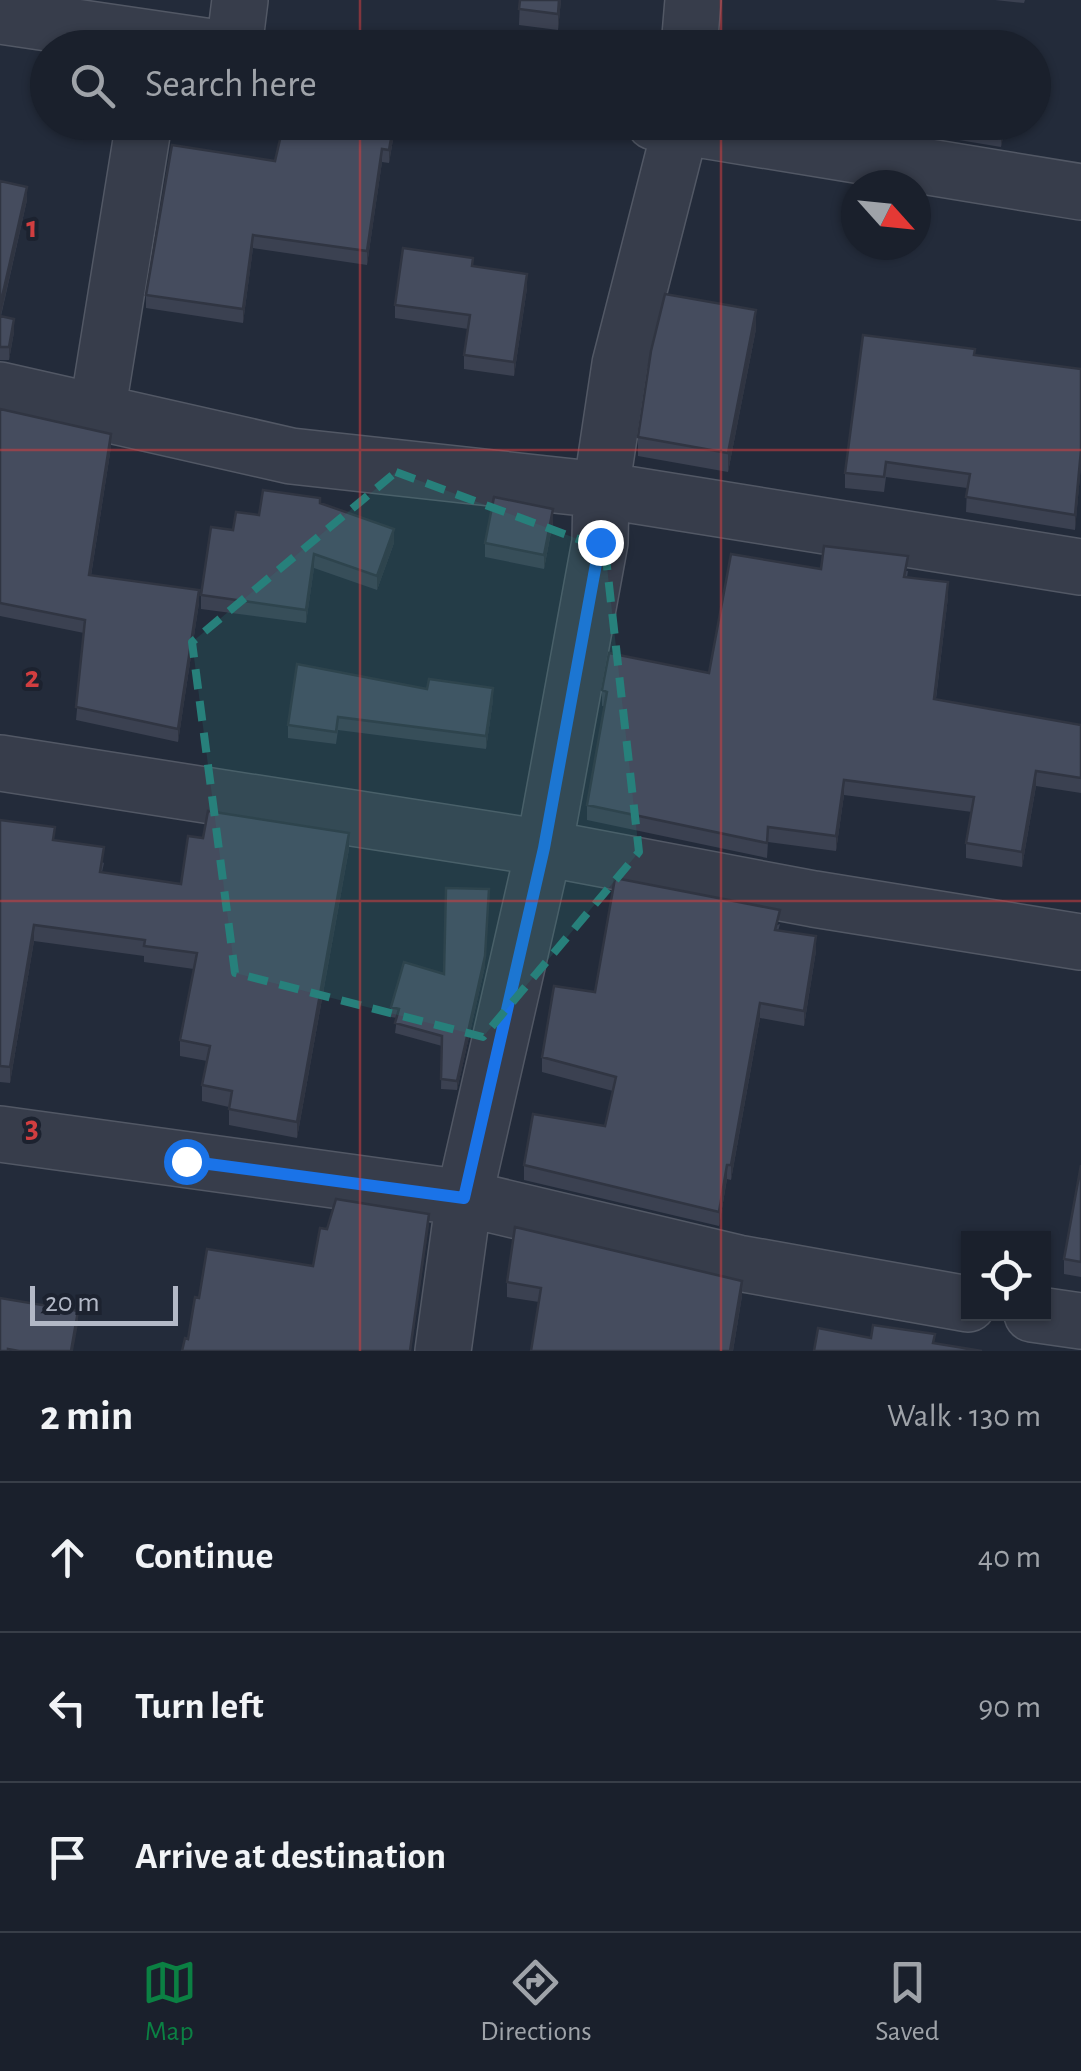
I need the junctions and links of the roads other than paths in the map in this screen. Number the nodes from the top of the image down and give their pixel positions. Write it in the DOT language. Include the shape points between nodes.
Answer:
graph roads {
  1 [pos="240,0"];
  2 [pos="693,0"];
  3 [pos="0,16"];
  4 [pos="78,30"];
  5 [pos="236,30"];
  6 [pos="690,30"];
  7 [pos="141,140"];
  8 [pos="669,140"];
  9 [pos="768,140"];
  10 [pos="1081,192"];
  11 [pos="0,390"];
  12 [pos="97,413"];
  13 [pos="601,490"];
  14 [pos="1081,567"];
  15 [pos="0,763"];
  16 [pos="544,848"];
  17 [pos="1081,942"];
  18 [pos="0,1134"];
  19 [pos="464,1198"];
  20 [pos="961,1303"];
  21 [pos="1051,1317"];
  22 [pos="1081,1321"];
  23 [pos="443,1351"];
  1 -- 5 [label="street"];
  2 -- 6 [label="street"];
  3 -- 4 [label="street"];
  7 -- 12 [label="street"];
  8 -- 13 [label="street" via="620,364"];
  9 -- 10 [label="street"];
  11 -- 12 [label="street"];
  12 -- 13 [label="street" via="290,456"];
  13 -- 14 [label="street"];
  13 -- 16 [label="street" via="600,542"];
  15 -- 16 [label="street"];
  16 -- 17 [label="street"];
  16 -- 19 [label="street"];
  18 -- 19 [label="street"];
  19 -- 20 [label="street" via="738,1264"];
  19 -- 23 [label="street"];
  21 -- 22 [label="street"];
}
